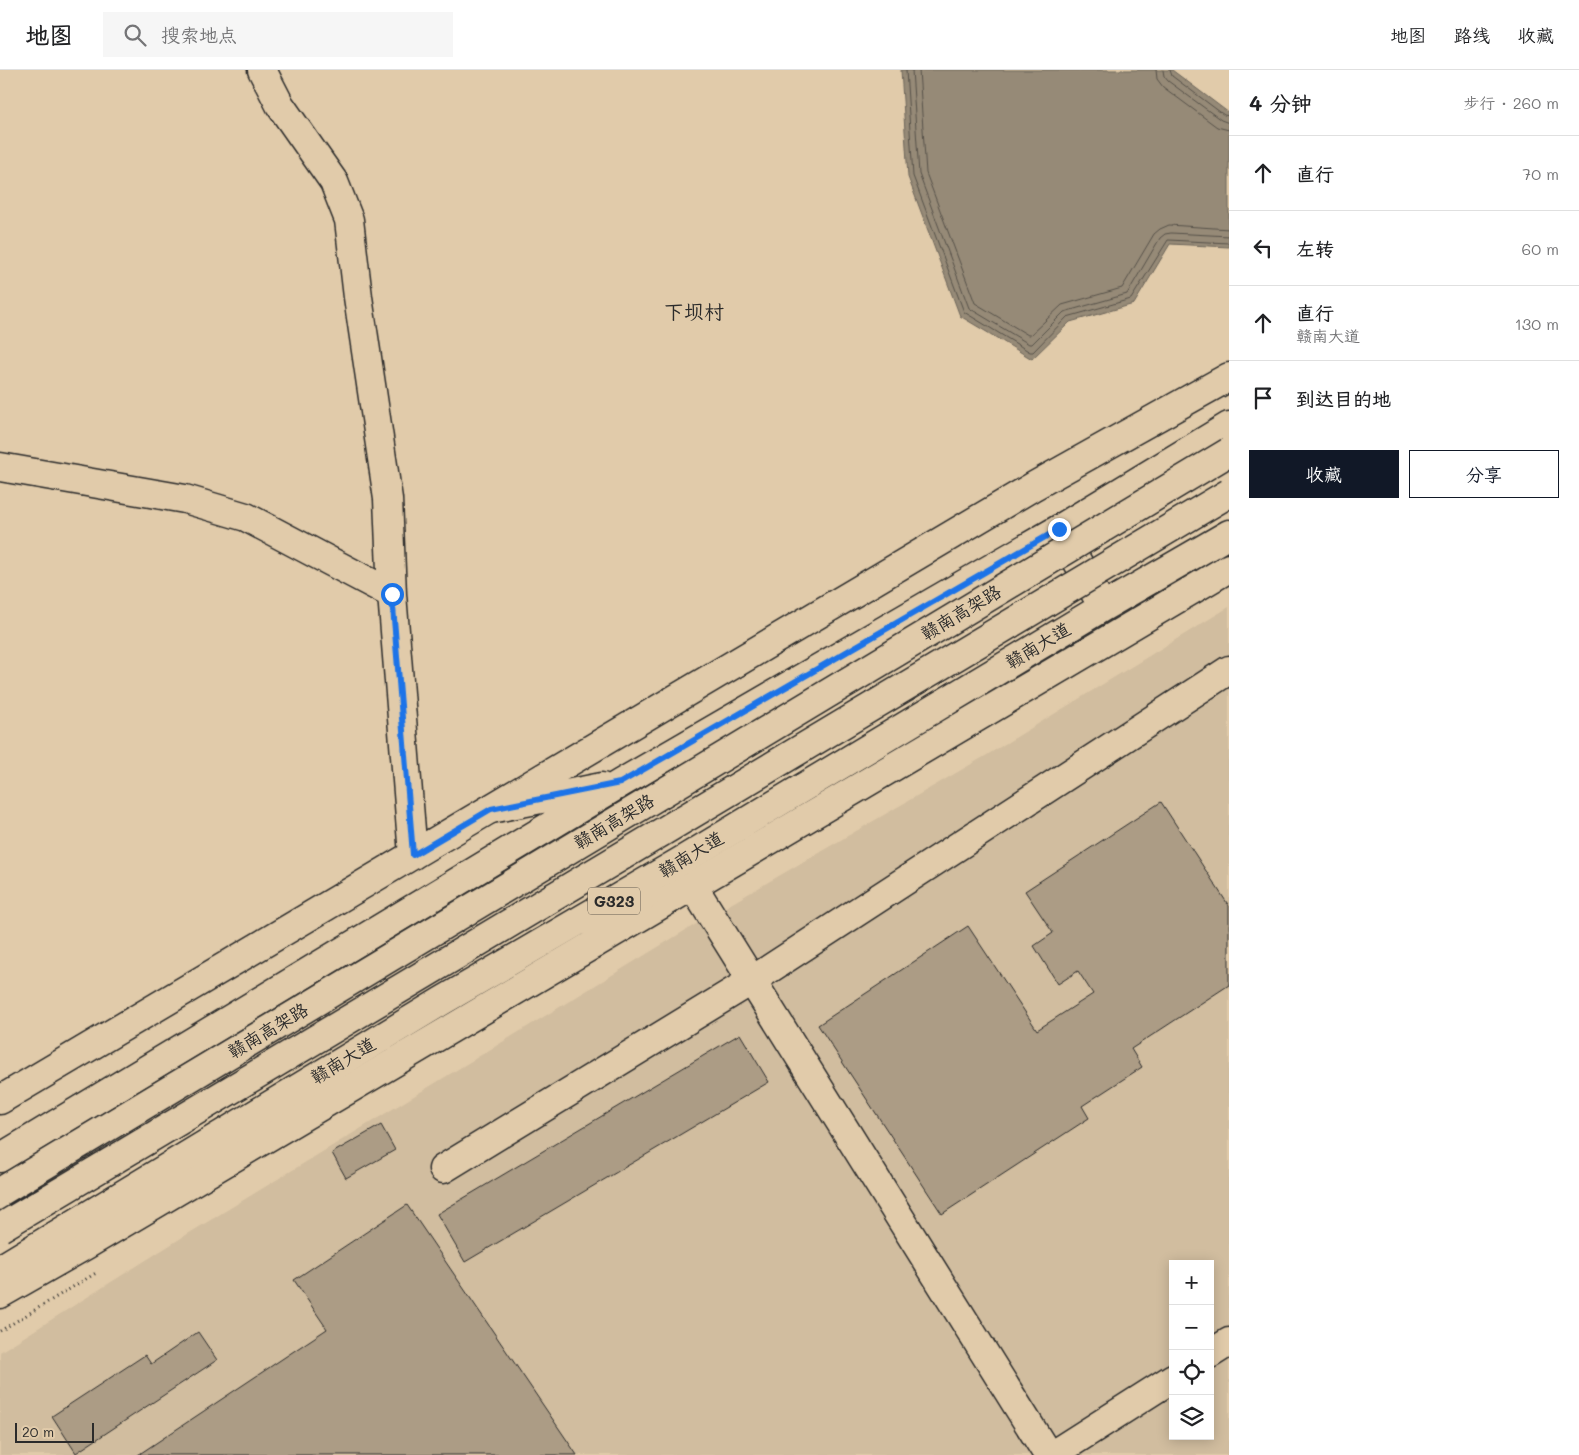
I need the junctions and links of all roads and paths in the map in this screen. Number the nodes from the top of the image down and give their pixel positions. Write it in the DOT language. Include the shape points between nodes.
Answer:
graph roads {
  1 [pos="262,70"];
  2 [pos="1229,377"];
  3 [pos="1229,426"];
  4 [pos="1229,452"];
  5 [pos="0,468"];
  6 [pos="1229,493"];
  7 [pos="1059,529"];
  8 [pos="1229,534"];
  9 [pos="1229,568"];
  10 [pos="392,594"];
  11 [pos="1103,607"];
  12 [pos="1229,670"];
  13 [pos="620,783"];
  14 [pos="491,809"];
  15 [pos="413,855"];
  16 [pos="681,861"];
  17 [pos="693,886"];
  18 [pos="594,944"];
  19 [pos="751,981"];
  20 [pos="0,1100"];
  21 [pos="0,1158"];
  22 [pos="443,1168"];
  23 [pos="0,1192"];
  24 [pos="0,1228"];
  25 [pos="0,1269"];
  26 [pos="0,1294"];
  27 [pos="1229,1342"];
  28 [pos="1214,1351"];
  29 [pos="1169,1381"];
  30 [pos="1048,1455"];
  31 [pos="1052,1455"];
  1 -- 10 [label="main road" via="280,105 334,182 349,220 388,500"];
  2 -- 14 [label="main road" via="1034,486"];
  3 -- 7 [label="main road"];
  4 -- 23 [label="main road, 赣南高架路, bridge"];
  5 -- 10 [label="main road" via="185,500 246,517"];
  6 -- 24 [label="main road, 赣南高架路, bridge"];
  7 -- 11 [label="main road"];
  7 -- 13 [label="main road"];
  8 -- 11 [label="main road, 赣南大道 / G323"];
  9 -- 17 [label="main road"];
  10 -- 15 [label="main road"];
  11 -- 16 [label="main road, 赣南大道 / G323"];
  12 -- 19 [label="main road"];
  13 -- 14 [label="main road"];
  13 -- 21 [label="main road"];
  14 -- 15 [label="main road"];
  15 -- 20 [label="main road"];
  16 -- 18 [label="main road"];
  16 -- 25 [label="main road, 赣南大道 / G323" via="442,1001"];
  17 -- 18 [label="main road"];
  17 -- 19 [label="main road"];
  18 -- 26 [label="main road"];
  19 -- 22 [label="main road"];
  19 -- 30 [label="main road"];
  27 -- 28 [label="main road"];
  29 -- 31 [label="main road"];
}
